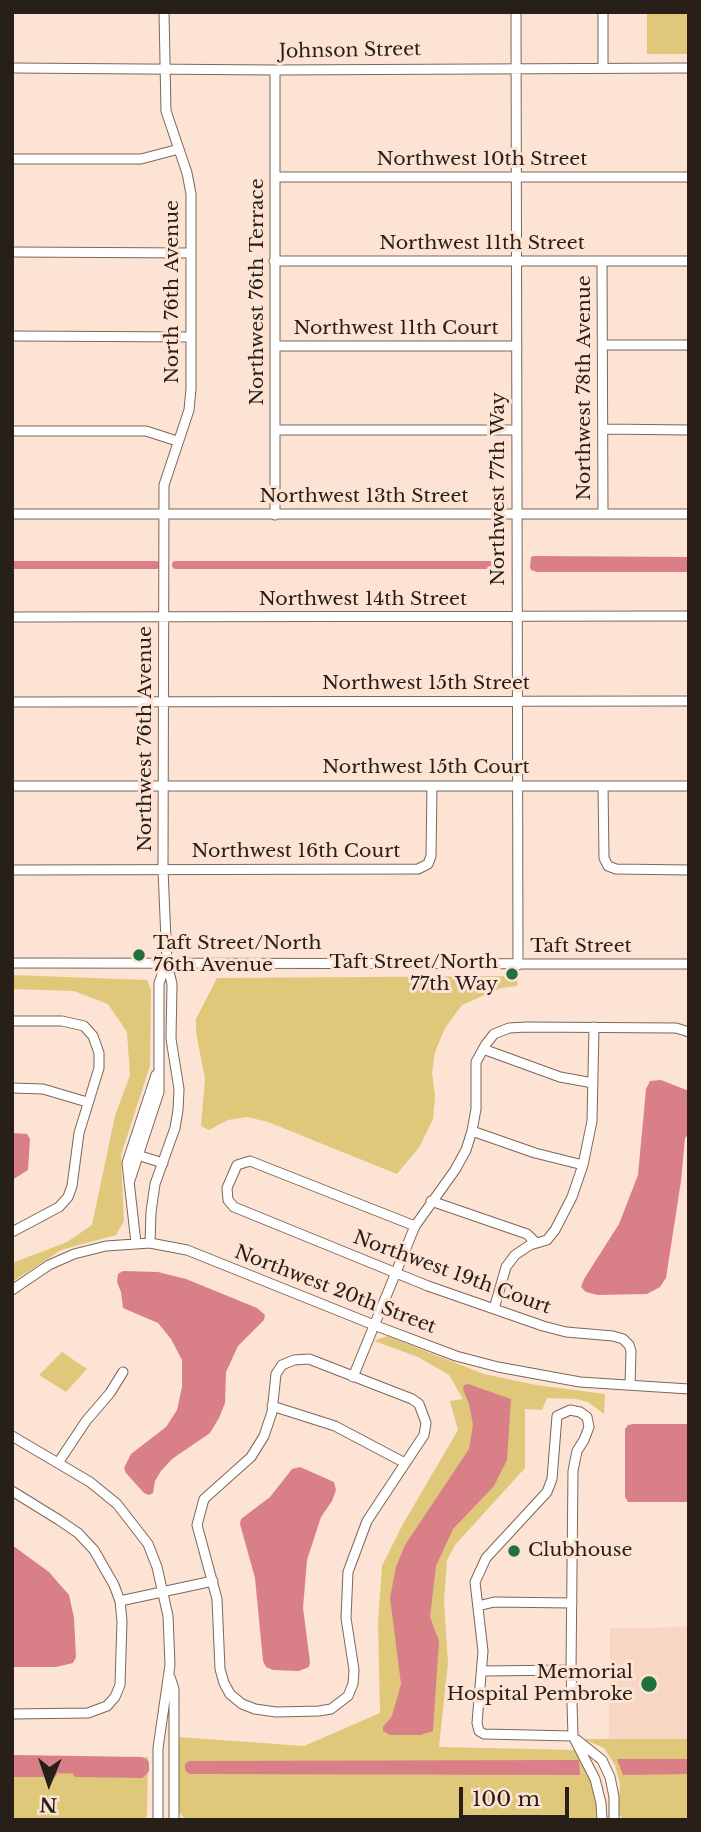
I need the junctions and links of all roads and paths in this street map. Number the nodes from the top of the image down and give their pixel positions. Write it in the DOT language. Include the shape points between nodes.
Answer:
graph roads {
  1 [pos="164,12"];
  2 [pos="516,12"];
  3 [pos="603,12"];
  4 [pos="12,68"];
  5 [pos="516,68"];
  6 [pos="603,68"];
  7 [pos="689,68"];
  8 [pos="164,69"];
  9 [pos="275,70"];
  10 [pos="179,149"];
  11 [pos="12,159"];
  12 [pos="275,177"];
  13 [pos="517,177"];
  14 [pos="689,177"];
  15 [pos="12,252"];
  16 [pos="191,253"];
  17 [pos="274,261"];
  18 [pos="602,261"];
  19 [pos="689,261"];
  20 [pos="517,262"];
  21 [pos="12,337"];
  22 [pos="191,337"];
  23 [pos="603,345"];
  24 [pos="689,345"];
  25 [pos="275,346"];
  26 [pos="517,346"];
  27 [pos="604,429"];
  28 [pos="276,430"];
  29 [pos="517,430"];
  30 [pos="689,430"];
  31 [pos="12,431"];
  32 [pos="177,441"];
  33 [pos="12,514"];
  34 [pos="275,514"];
  35 [pos="517,514"];
  36 [pos="603,514"];
  37 [pos="689,514"];
  38 [pos="164,515"];
  39 [pos="689,616"];
  40 [pos="12,617"];
  41 [pos="517,617"];
  42 [pos="163,618"];
  43 [pos="689,701"];
  44 [pos="12,702"];
  45 [pos="163,702"];
  46 [pos="517,702"];
  47 [pos="517,785"];
  48 [pos="12,786"];
  49 [pos="432,786"];
  50 [pos="603,786"];
  51 [pos="689,786"];
  52 [pos="163,787"];
  53 [pos="12,870"];
  54 [pos="163,870"];
  55 [pos="689,870"];
  56 [pos="12,963"];
  57 [pos="167,963"];
  58 [pos="689,964"];
  59 [pos="518,965"];
  60 [pos="12,1021"];
  61 [pos="594,1027"];
  62 [pos="689,1032"];
  63 [pos="483,1049"];
  64 [pos="593,1083"];
  65 [pos="12,1088"];
  66 [pos="87,1102"];
  67 [pos="472,1131"];
  68 [pos="135,1154"];
  69 [pos="163,1163"];
  70 [pos="583,1165"];
  71 [pos="431,1201"];
  72 [pos="415,1226"];
  73 [pos="12,1232"];
  74 [pos="136,1243"];
  75 [pos="150,1243"];
  76 [pos="536,1243"];
  77 [pos="396,1273"];
  78 [pos="12,1290"];
  79 [pos="495,1309"];
  80 [pos="374,1325"];
  81 [pos="123,1372"];
  82 [pos="354,1377"];
  83 [pos="689,1383"];
  84 [pos="630,1385"];
  85 [pos="656,1387"];
  86 [pos="689,1389"];
  87 [pos="272,1406"];
  88 [pos="12,1436"];
  89 [pos="405,1463"];
  90 [pos="58,1464"];
  91 [pos="12,1491"];
  92 [pos="213,1581"];
  93 [pos="164,1592"];
  94 [pos="120,1601"];
  95 [pos="572,1603"];
  96 [pos="478,1606"];
  97 [pos="571,1670"];
  98 [pos="483,1671"];
  99 [pos="170,1675"];
  100 [pos="12,1714"];
  101 [pos="573,1736"];
  102 [pos="158,1776"];
  103 [pos="174,1776"];
  104 [pos="158,1820"];
  105 [pos="174,1820"];
  106 [pos="602,1820"];
  107 [pos="614,1820"];
  1 -- 8 [label="street"];
  2 -- 5 [label="street, Northwest 77th Way"];
  3 -- 6 [label="street"];
  4 -- 8 [label="street, Johnson Street"];
  5 -- 6 [label="street, Johnson Street"];
  5 -- 9 [label="street, Johnson Street"];
  5 -- 13 [label="street, Northwest 77th Way"];
  6 -- 7 [label="street, Johnson Street"];
  8 -- 9 [label="street, Johnson Street"];
  8 -- 10 [label="street, North 76th Avenue" via="166,111"];
  9 -- 12 [label="street, Northwest 76th Terrace"];
  10 -- 11 [label="street" via="141,159"];
  10 -- 16 [label="street, North 76th Avenue" via="191,194"];
  12 -- 13 [label="street, Northwest 10th Street"];
  12 -- 17 [label="street, Northwest 76th Terrace"];
  13 -- 14 [label="street, Northwest 10th Street"];
  13 -- 20 [label="street, Northwest 77th Way"];
  15 -- 16 [label="street"];
  16 -- 22 [label="street, North 76th Avenue"];
  17 -- 20 [label="street, Northwest 11th Street"];
  17 -- 25 [label="street, Northwest 76th Terrace"];
  18 -- 19 [label="street, Northwest 11th Street"];
  18 -- 20 [label="street, Northwest 11th Street"];
  18 -- 23 [label="street, Northwest 78th Avenue"];
  20 -- 26 [label="street, Northwest 77th Way"];
  21 -- 22 [label="street"];
  22 -- 32 [label="street, North 76th Avenue" via="189,410"];
  23 -- 24 [label="street"];
  23 -- 27 [label="street, Northwest 78th Avenue"];
  25 -- 26 [label="street, Northwest 11th Court"];
  25 -- 28 [label="street, Northwest 76th Terrace"];
  26 -- 29 [label="street, Northwest 77th Way"];
  27 -- 30 [label="street"];
  27 -- 36 [label="street, Northwest 78th Avenue"];
  28 -- 29 [label="street"];
  28 -- 34 [label="street, Northwest 76th Terrace"];
  29 -- 35 [label="street, Northwest 77th Way"];
  31 -- 32 [label="street" via="146,431"];
  32 -- 38 [label="street, North 76th Avenue" via="164,485"];
  33 -- 38 [label="street, Northwest 13th Street"];
  34 -- 35 [label="street, Northwest 13th Street"];
  34 -- 38 [label="street, Northwest 13th Street"];
  35 -- 36 [label="street, Northwest 13th Street"];
  35 -- 41 [label="street, Northwest 77th Way"];
  36 -- 37 [label="street, Northwest 13th Street"];
  38 -- 42 [label="street, Northwest 76th Avenue"];
  39 -- 41 [label="street, Northwest 14th Street"];
  40 -- 42 [label="street, Northwest 14th Street"];
  41 -- 42 [label="street, Northwest 14th Street"];
  41 -- 46 [label="street, Northwest 77th Way"];
  42 -- 45 [label="street, Northwest 76th Avenue"];
  43 -- 46 [label="street, Northwest 15th Street"];
  44 -- 45 [label="street, Northwest 15th Street"];
  45 -- 46 [label="street, Northwest 15th Street"];
  45 -- 52 [label="street, Northwest 76th Avenue"];
  46 -- 47 [label="street, Northwest 77th Way"];
  47 -- 49 [label="street, Northwest 15th Court"];
  47 -- 50 [label="street, Northwest 15th Court"];
  47 -- 59 [label="street, Northwest 77th Way"];
  48 -- 52 [label="street, Northwest 15th Court"];
  49 -- 52 [label="street, Northwest 15th Court"];
  49 -- 54 [label="street, Northwest 16th Court" via="431,856 428,864 418,869"];
  50 -- 51 [label="street, Northwest 15th Court"];
  50 -- 55 [label="street" via="608,866"];
  52 -- 54 [label="street, Northwest 76th Avenue"];
  53 -- 54 [label="street, Northwest 16th Court"];
  54 -- 57 [label="street, Northwest 76th Avenue"];
  56 -- 57 [label="street, Taft Street"];
  57 -- 59 [label="street, Taft Street"];
  57 -- 68 [label="street, Northwest 76th Avenue" via="159,983 159,1093"];
  57 -- 69 [label="street, Northwest 76th Avenue" via="179,1089 175,1128"];
  58 -- 59 [label="street, Taft Street"];
  60 -- 66 [label="street" via="84,1026 99,1054"];
  61 -- 62 [label="street"];
  61 -- 63 [label="street" via="509,1028 494,1034"];
  61 -- 64 [label="street"];
  63 -- 64 [label="street" via="560,1077"];
  63 -- 67 [label="street" via="474,1072"];
  64 -- 70 [label="street" via="592,1121"];
  65 -- 66 [label="street" via="43,1090"];
  66 -- 73 [label="street" via="68,1197 59,1207"];
  67 -- 70 [label="street"];
  67 -- 71 [label="street" via="455,1170"];
  68 -- 69 [label="street"];
  68 -- 74 [label="street, Northwest 76th Avenue" via="129,1183"];
  69 -- 75 [label="street, Northwest 76th Avenue" via="155,1184"];
  70 -- 76 [label="street" via="555,1230 547,1240"];
  71 -- 72 [label="street"];
  71 -- 76 [label="street" via="527,1234"];
  72 -- 77 [label="street"];
  72 -- 77 [label="street, Northwest 19th Court" via="250,1161 234,1170 227,1188 230,1204"];
  74 -- 75 [label="street, Northwest 20th Street"];
  74 -- 78 [label="street, Northwest 20th Street" via="74,1254"];
  75 -- 80 [label="street, Northwest 20th Street" via="187,1250"];
  76 -- 79 [label="street" via="506,1266"];
  77 -- 79 [label="street, Northwest 19th Court"];
  77 -- 80 [label="street"];
  79 -- 84 [label="street, Northwest 19th Court" via="566,1332 623,1339 631,1351"];
  80 -- 82 [label="street"];
  80 -- 84 [label="street, Northwest 20th Street" via="498,1367 580,1382"];
  81 -- 90 [label="street"];
  82 -- 87 [label="street" via="309,1359 294,1360 276,1374"];
  82 -- 89 [label="street" via="419,1404 426,1423 424,1435"];
  83 -- 85 [label="street, Northwest 20th Street"];
  84 -- 85 [label="street, Northwest 20th Street"];
  85 -- 86 [label="street, Northwest 20th Street"];
  87 -- 89 [label="street" via="335,1426"];
  87 -- 92 [label="street" via="264,1436 251,1457 204,1499 199,1513 199,1539"];
  88 -- 90 [label="street"];
  89 -- 92 [label="street" via="367,1521 348,1572 345,1618 353,1684 348,1696 331,1709 255,1709 230,1694 220,1669"];
  90 -- 93 [label="street" via="99,1489 135,1525 148,1544"];
  91 -- 94 [label="street" via="78,1533 94,1550"];
  92 -- 93 [label="street"];
  93 -- 94 [label="street"];
  93 -- 99 [label="street"];
  94 -- 100 [label="street" via="120,1685 115,1698 88,1713"];
  95 -- 96 [label="street"];
  95 -- 96 [label="street" via="573,1471 589,1427 587,1417 570,1410 557,1416 547,1492 486,1558 475,1582"];
  95 -- 97 [label="street"];
  96 -- 98 [label="street"];
  97 -- 98 [label="street"];
  97 -- 101 [label="street"];
  98 -- 101 [label="street" via="479,1731"];
  99 -- 102 [label="street"];
  99 -- 103 [label="street"];
  101 -- 106 [label="street" via="595,1779"];
  101 -- 107 [label="street" via="602,1760 614,1797"];
  102 -- 103 [label="street"];
  102 -- 104 [label="street"];
  103 -- 105 [label="street"];
}
